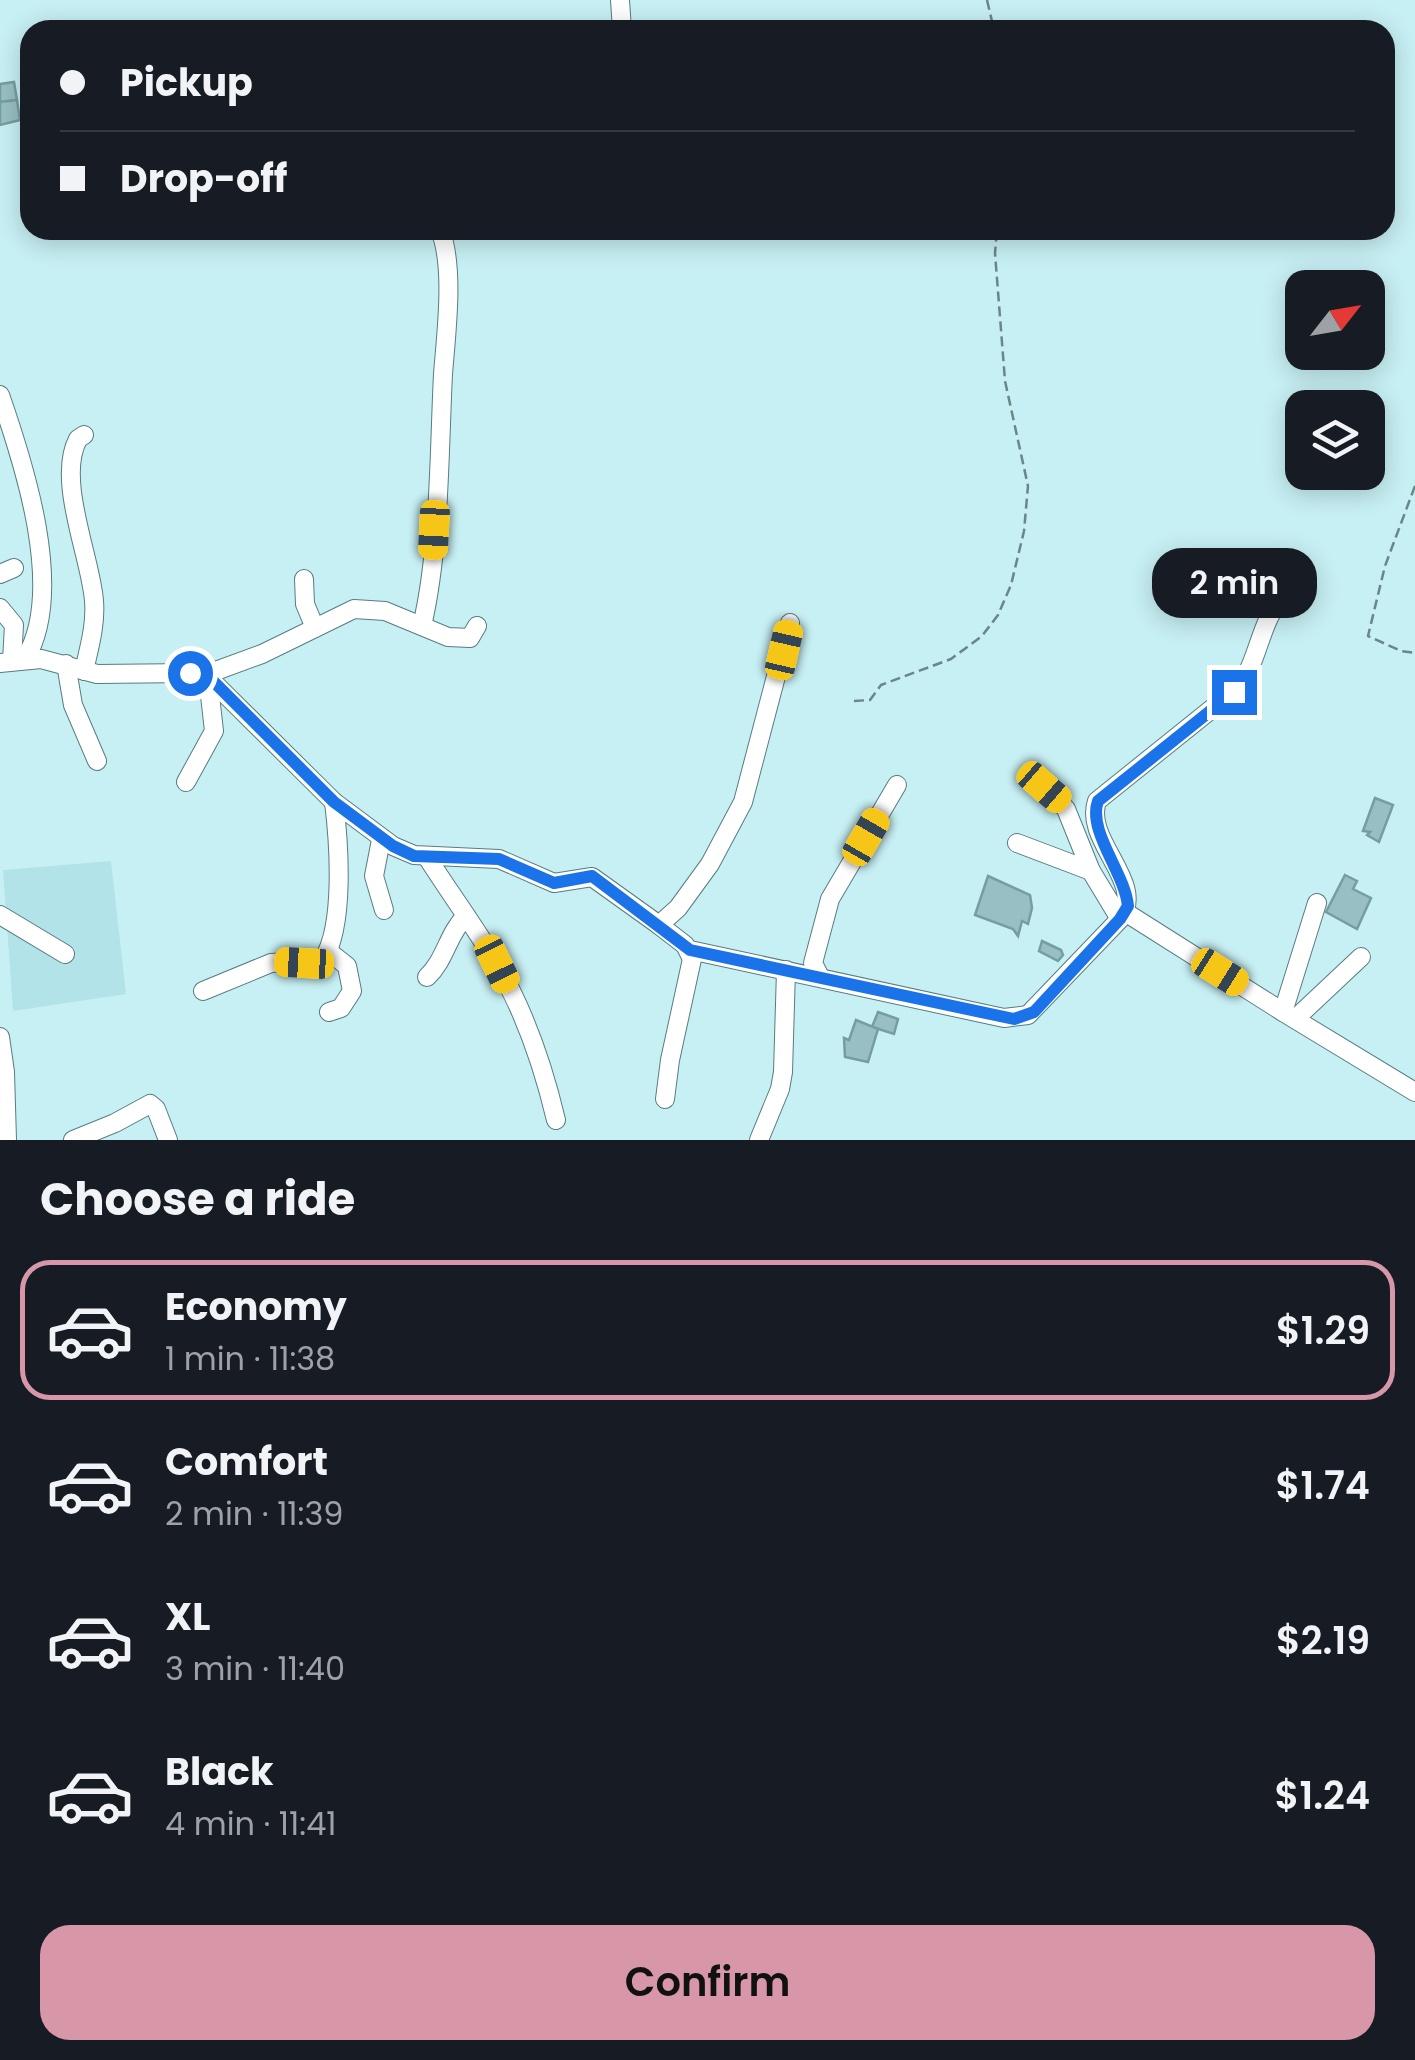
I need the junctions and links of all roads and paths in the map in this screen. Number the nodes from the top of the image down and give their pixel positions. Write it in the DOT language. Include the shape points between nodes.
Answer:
graph roads {
  1 [pos="443,240"];
  2 [pos="996,240"];
  3 [pos="0,395"];
  4 [pos="84,435"];
  5 [pos="1415,486"];
  6 [pos="304,580"];
  7 [pos="1286,593"];
  8 [pos="0,608"];
  9 [pos="790,623"];
  10 [pos="422,626"];
  11 [pos="477,626"];
  12 [pos="315,628"];
  13 [pos="1415,653"];
  14 [pos="12,661"];
  15 [pos="75,667"];
  16 [pos="205,677"];
  17 [pos="854,700"];
  18 [pos="97,761"];
  19 [pos="186,782"];
  20 [pos="897,785"];
  21 [pos="1044,787"];
  22 [pos="334,802"];
  23 [pos="381,840"];
  24 [pos="1017,843"];
  25 [pos="427,857"];
  26 [pos="1091,871"];
  27 [pos="1317,904"];
  28 [pos="384,910"];
  29 [pos="0,916"];
  30 [pos="466,916"];
  31 [pos="1122,916"];
  32 [pos="659,925"];
  33 [pos="328,950"];
  34 [pos="690,950"];
  35 [pos="65,954"];
  36 [pos="1361,957"];
  37 [pos="786,970"];
  38 [pos="427,977"];
  39 [pos="820,977"];
  40 [pos="203,991"];
  41 [pos="330,1012"];
  42 [pos="1289,1016"];
  43 [pos="0,1037"];
  44 [pos="1415,1092"];
  45 [pos="665,1098"];
  46 [pos="556,1120"];
  47 [pos="7,1140"];
  48 [pos="74,1140"];
  49 [pos="168,1140"];
  50 [pos="759,1140"];
  1 -- 10 [label="street" via="447,317 432,565"];
  2 -- 17 [label="path" via="1005,381 1028,486 1011,585 982,636 951,659 881,685 870,700"];
  3 -- 14 [label="street" via="43,564 35,640"];
  4 -- 15 [label="street" via="74,444 74,508 94,628"];
  5 -- 13 [label="path" via="1384,566 1368,636"];
  6 -- 12 [label="street"];
  7 -- 31 [label="street" via="1269,615 1239,687 1098,801 1095,817 1126,892"];
  8 -- 14 [label="street" via="14,625"];
  9 -- 32 [label="street" via="743,802 710,864"];
  10 -- 11 [label="street" via="462,640"];
  10 -- 12 [label="street" via="364,608"];
  12 -- 16 [label="street"];
  14 -- 15 [label="street"];
  15 -- 16 [label="street" via="108,675"];
  15 -- 18 [label="street" via="73,704"];
  16 -- 19 [label="street" via="214,731"];
  16 -- 22 [label="street"];
  20 -- 39 [label="street" via="830,899 813,960"];
  21 -- 26 [label="street" via="1066,809"];
  22 -- 23 [label="street"];
  22 -- 33 [label="street" via="340,872"];
  23 -- 25 [label="street"];
  23 -- 28 [label="street" via="374,876"];
  24 -- 26 [label="street"];
  25 -- 30 [label="street"];
  25 -- 32 [label="street" via="499,859 554,883 592,876"];
  26 -- 31 [label="street"];
  27 -- 42 [label="street"];
  29 -- 35 [label="street"];
  30 -- 38 [label="street"];
  30 -- 46 [label="street" via="526,1026"];
  31 -- 39 [label="street" via="1022,1018"];
  31 -- 42 [label="street"];
  32 -- 34 [label="street"];
  33 -- 40 [label="street" via="317,963 276,962"];
  33 -- 41 [label="street" via="347,966 352,991 342,1008"];
  34 -- 37 [label="street"];
  34 -- 45 [label="street"];
  36 -- 42 [label="street"];
  37 -- 39 [label="street"];
  37 -- 50 [label="street" via="783,1072"];
  42 -- 44 [label="street"];
  43 -- 47 [label="street"];
  48 -- 49 [label="street" via="150,1104"];
}
